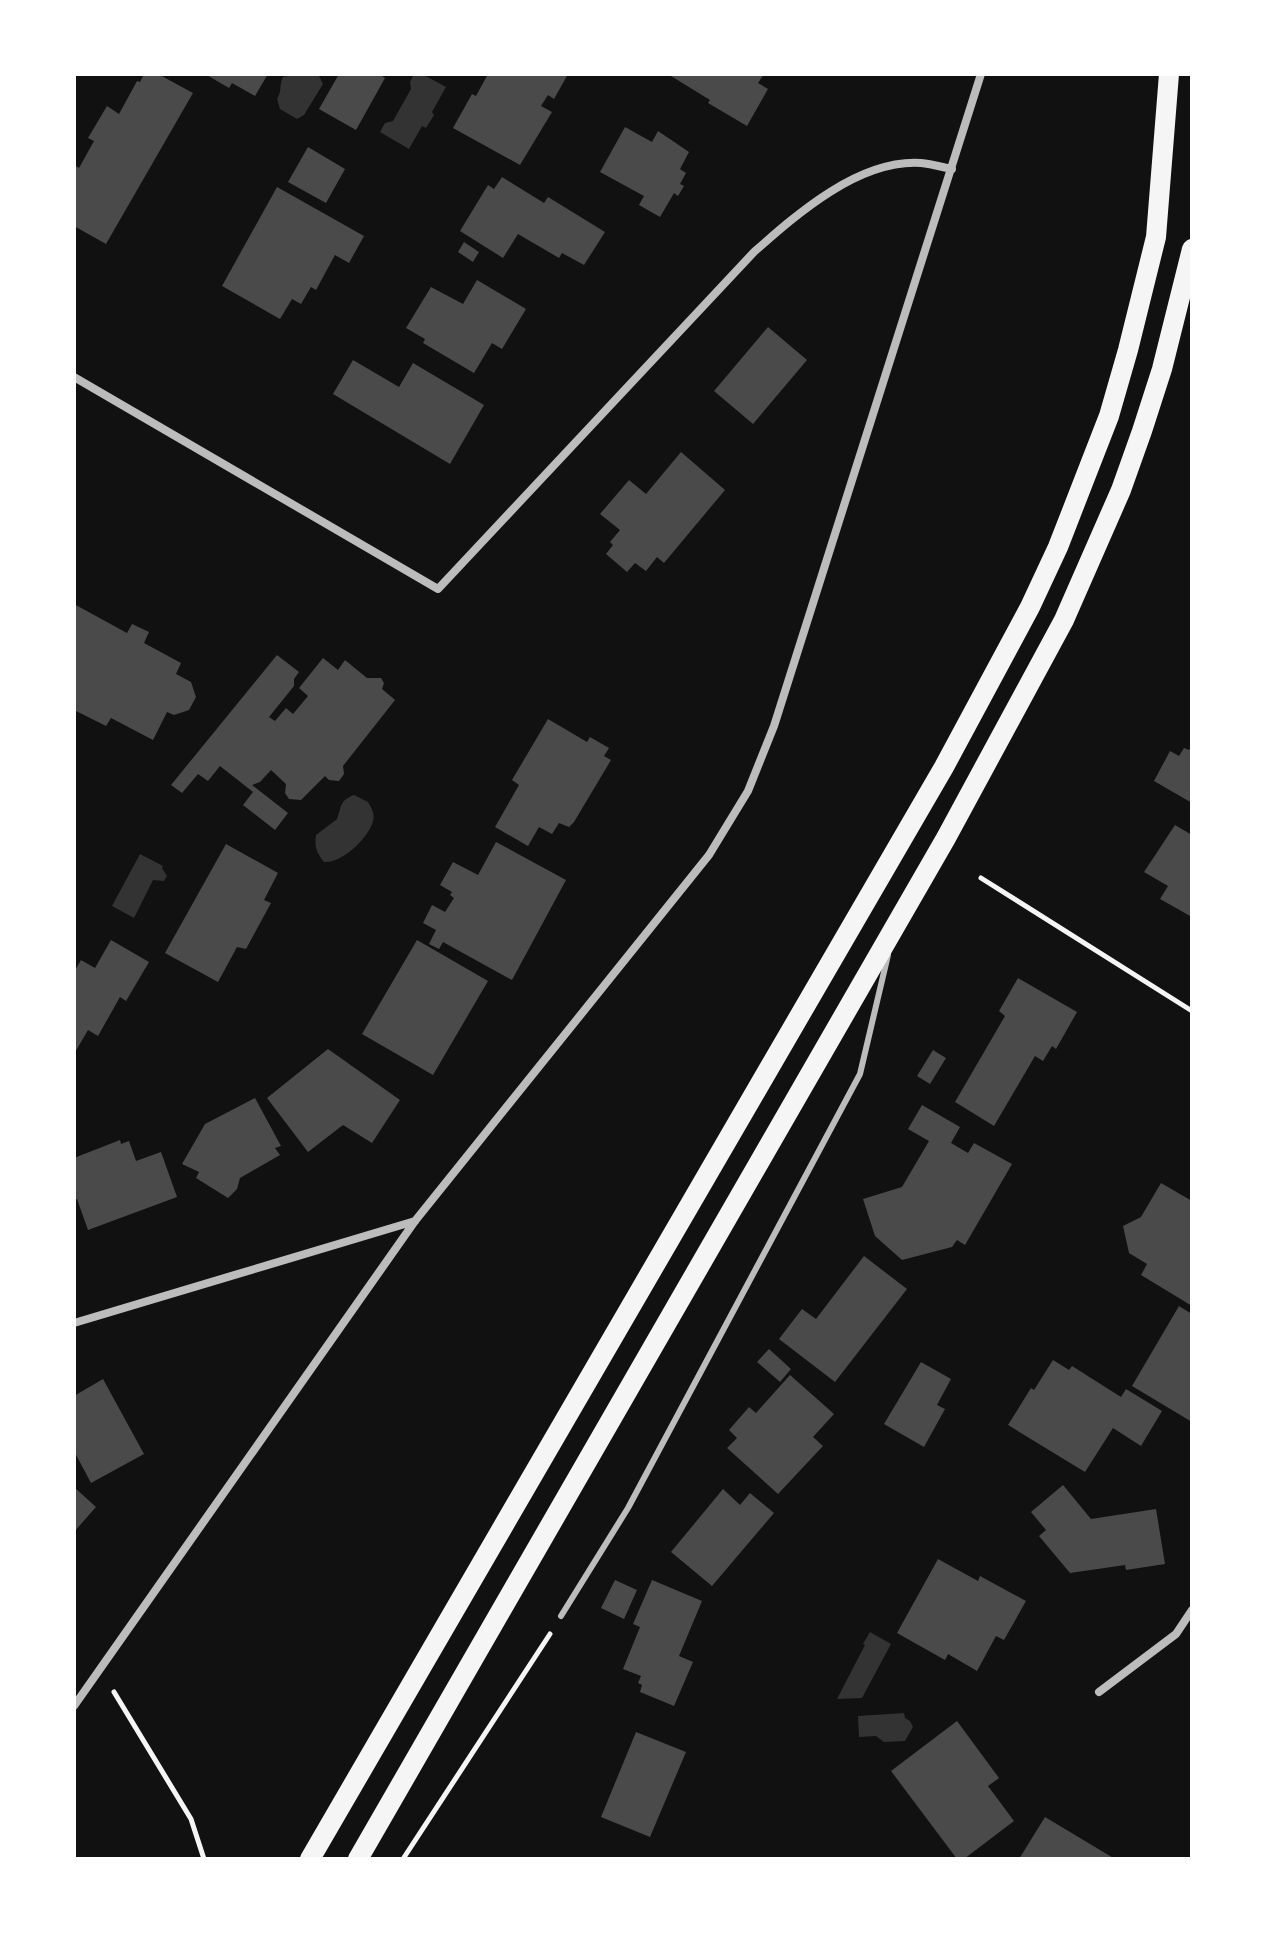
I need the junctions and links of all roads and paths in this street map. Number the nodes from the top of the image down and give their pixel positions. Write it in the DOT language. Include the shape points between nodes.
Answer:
graph roads {
  1 [pos="981,74"];
  2 [pos="1169,74"];
  3 [pos="952,169"];
  4 [pos="1192,249"];
  5 [pos="74,377"];
  6 [pos="981,878"];
  7 [pos="896,920"];
  8 [pos="1192,1011"];
  9 [pos="415,1221"];
  10 [pos="74,1323"];
  11 [pos="1192,1610"];
  12 [pos="561,1616"];
  13 [pos="99,1669"];
  14 [pos="1099,1692"];
  15 [pos="74,1706"];
  16 [pos="204,1859"];
  17 [pos="310,1859"];
  18 [pos="358,1859"];
  19 [pos="403,1859"];
  1 -- 3 [label="street"];
  2 -- 17 [label="main road" via="1156,237 1128,350 1085,479 1030,607 937,781"];
  3 -- 5 [label="street" via="892,165 802,210 754,252 438,589"];
  3 -- 9 [label="street" via="774,726 748,791 709,855"];
  4 -- 7 [label="main road" via="1142,431 1064,620"];
  6 -- 8 [label="path"];
  7 -- 12 [label="lane" via="860,1074 628,1508"];
  7 -- 18 [label="main road"];
  9 -- 10 [label="street"];
  9 -- 13 [label="street"];
  11 -- 14 [label="street" via="1176,1634"];
  12 -- 19 [label="path"];
  13 -- 15 [label="street"];
  13 -- 16 [label="path" via="191,1819"];
}
